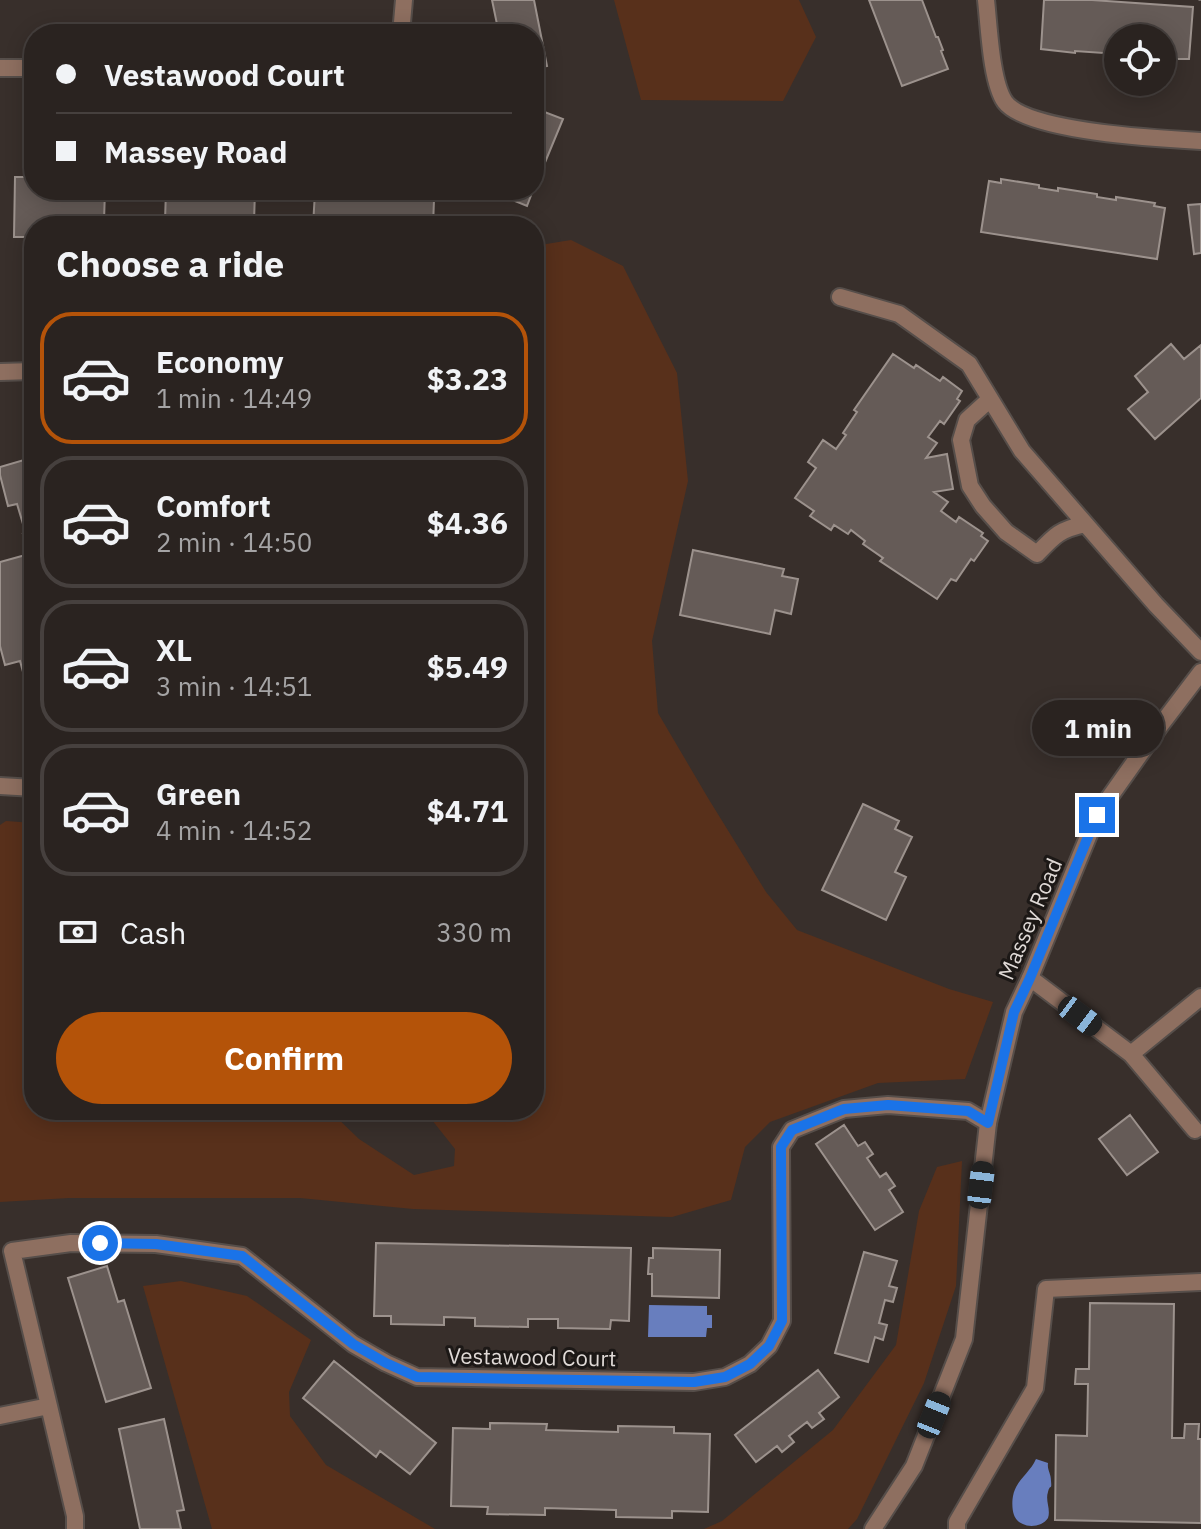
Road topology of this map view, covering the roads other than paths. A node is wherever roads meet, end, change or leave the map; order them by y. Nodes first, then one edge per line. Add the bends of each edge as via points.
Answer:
1 (404, 0) edge
2 (986, 0) edge
3 (402, 24) edge
4 (0, 68) edge
5 (24, 68) edge
6 (1201, 141) edge
7 (840, 297) dead end
8 (24, 371) edge
9 (0, 372) edge
10 (990, 399) junction
11 (1085, 524) junction
12 (1201, 652) edge
13 (1201, 672) edge
14 (0, 786) edge
15 (24, 787) edge
16 (1030, 978) junction
17 (1201, 997) edge
18 (1131, 1054) junction
19 (988, 1123) junction
20 (1195, 1130) dead end
21 (1201, 1282) edge
22 (49, 1406) junction
23 (0, 1416) edge
24 (75, 1529) edge
25 (873, 1529) edge
26 (957, 1529) edge

1 - 3 street
2 - 6 street via 995,75 1005,102 1015,110 1035,120 1079,128
4 - 5 street
7 - 10 street via 899,314 969,364
8 - 9 street
10 - 11 street via 1022,451
10 - 11 street via 967,420 961,440 970,486 983,506 1006,532 1037,554 1064,529
11 - 12 street
13 - 16 street, Massey Road via 1097,815
14 - 15 street
16 - 18 street
16 - 19 street, Massey Road via 1014,1012
17 - 18 street
18 - 20 street
19 - 22 street, Vestawood Court via 968,1111 888,1105 844,1109 792,1130 781,1147 782,1321 769,1346 725,1377 694,1382 417,1377 353,1344 242,1256 156,1244 71,1243 12,1251
19 - 25 street, Massey Road via 964,1339 914,1466
21 - 26 street via 1046,1289 1035,1388
22 - 23 street
22 - 24 street

